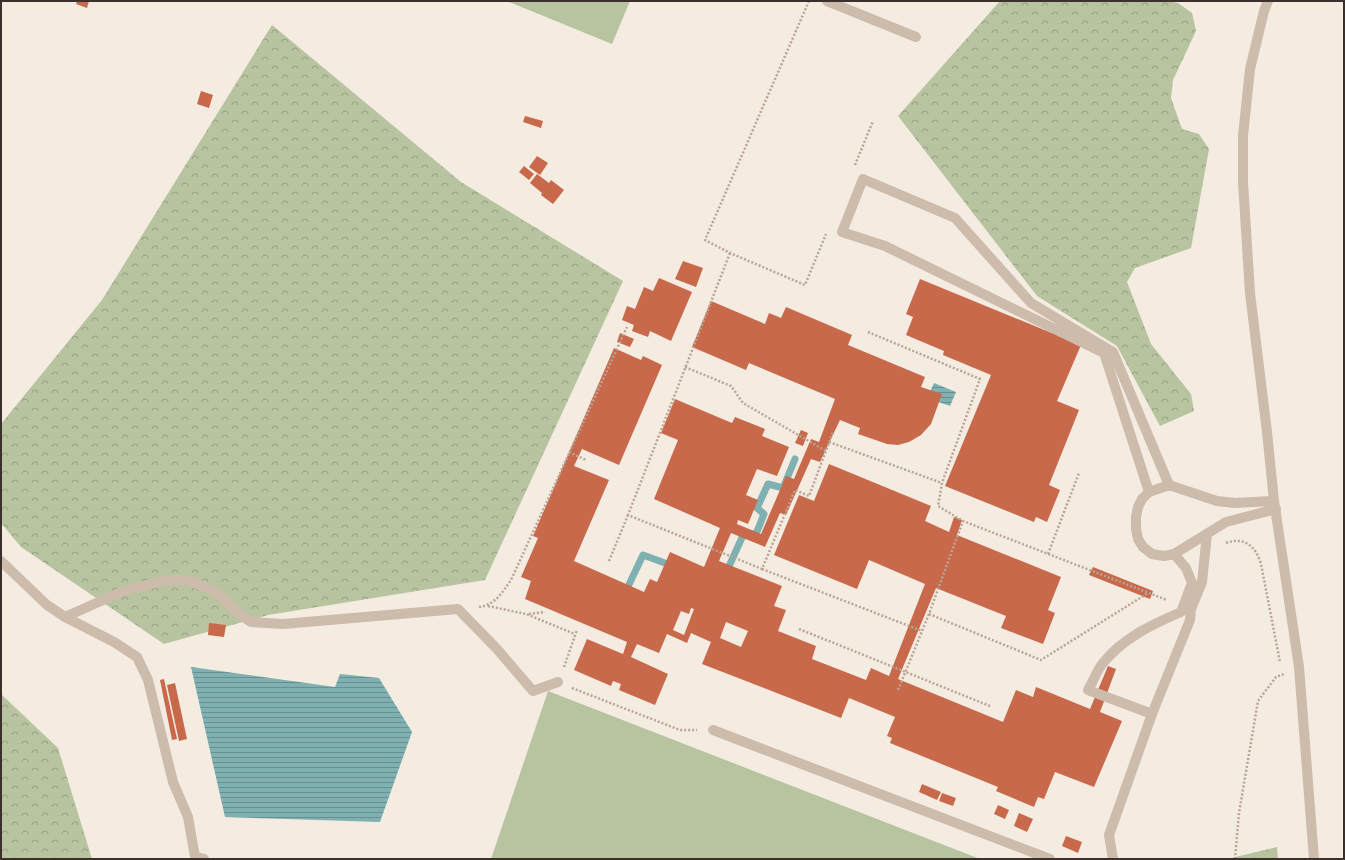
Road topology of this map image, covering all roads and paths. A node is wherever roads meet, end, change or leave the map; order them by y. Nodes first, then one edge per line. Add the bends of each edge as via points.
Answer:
1 (808, 1) edge
2 (827, 1) edge
3 (1268, 1) edge
4 (916, 37) dead end
5 (873, 121) dead end
6 (852, 171) dead end
7 (828, 228) dead end
8 (730, 253) junction
9 (626, 327) dead end
10 (868, 332) dead end
11 (685, 367) junction
12 (833, 432) dead end
13 (830, 442) junction
14 (826, 451) junction
15 (569, 452) junction
16 (586, 460) dead end
17 (1079, 473) dead end
18 (942, 483) junction
19 (1168, 485) junction
20 (1149, 492) junction
21 (1275, 505) junction
22 (628, 515) junction
23 (963, 521) junction
24 (1207, 534) junction
25 (1223, 545) dead end
26 (1048, 554) junction
27 (1174, 554) junction
28 (1, 561) edge
29 (609, 561) dead end
30 (762, 569) junction
31 (1149, 593) junction
32 (1173, 603) dead end
33 (488, 606) junction
34 (458, 608) junction
35 (545, 612) dead end
36 (526, 614) junction
37 (929, 614) junction
38 (65, 617) junction
39 (799, 629) dead end
40 (577, 630) dead end
41 (922, 631) junction
42 (575, 634) junction
43 (1281, 667) dead end
44 (1299, 667) junction
45 (905, 672) junction
46 (558, 682) junction
47 (898, 690) dead end
48 (990, 706) dead end
49 (1152, 714) junction
50 (713, 730) joint
51 (204, 859) edge
52 (1050, 859) edge
53 (1113, 859) edge
54 (1235, 859) edge
55 (1314, 859) edge

1 - 8 path via 705,240
2 - 4 street
3 - 21 street via 1250,69 1243,136 1243,182 1250,292
5 - 6 path
7 - 8 path via 804,285
8 - 11 path
9 - 15 path
10 - 18 path via 980,379
11 - 14 path via 731,386 744,403
11 - 22 path
12 - 13 path
13 - 14 path
13 - 18 path
14 - 30 path via 809,496 795,490
15 - 16 path
15 - 33 path via 511,580 502,594
17 - 26 path
18 - 23 path via 938,506
19 - 20 street
19 - 20 street via 1113,352 1031,304 955,218 862,179 842,232 885,246 1104,353
19 - 21 street via 1217,501
20 - 27 street via 1138,507 1138,539 1152,554
21 - 24 street via 1226,522
21 - 44 street
22 - 29 path
22 - 30 path
23 - 26 path
23 - 37 path
24 - 27 street
24 - 49 street via 1202,582 1191,609 1190,620
25 - 43 path via 1233,540 1244,542 1255,549 1258,555
26 - 31 path
27 - 49 street via 1186,568 1192,583 1181,612 1124,642 1102,663 1088,690
28 - 38 street via 47,605
30 - 41 path
31 - 32 path
31 - 37 path via 1041,660
33 - 34 path
33 - 36 path
34 - 38 street via 283,624 251,622 221,596 206,587 186,580 166,580 122,592
34 - 46 street via 533,691
35 - 36 path
36 - 42 path
37 - 41 path
38 - 51 street via 137,657 148,680 173,782 188,817 195,857
39 - 45 path
40 - 42 path
41 - 45 path
42 - 46 path
44 - 54 path via 1276,677 1258,701 1239,813
44 - 55 street
45 - 47 path
45 - 48 path
46 - 50 path via 680,730
49 - 53 street via 1109,835
50 - 52 street

